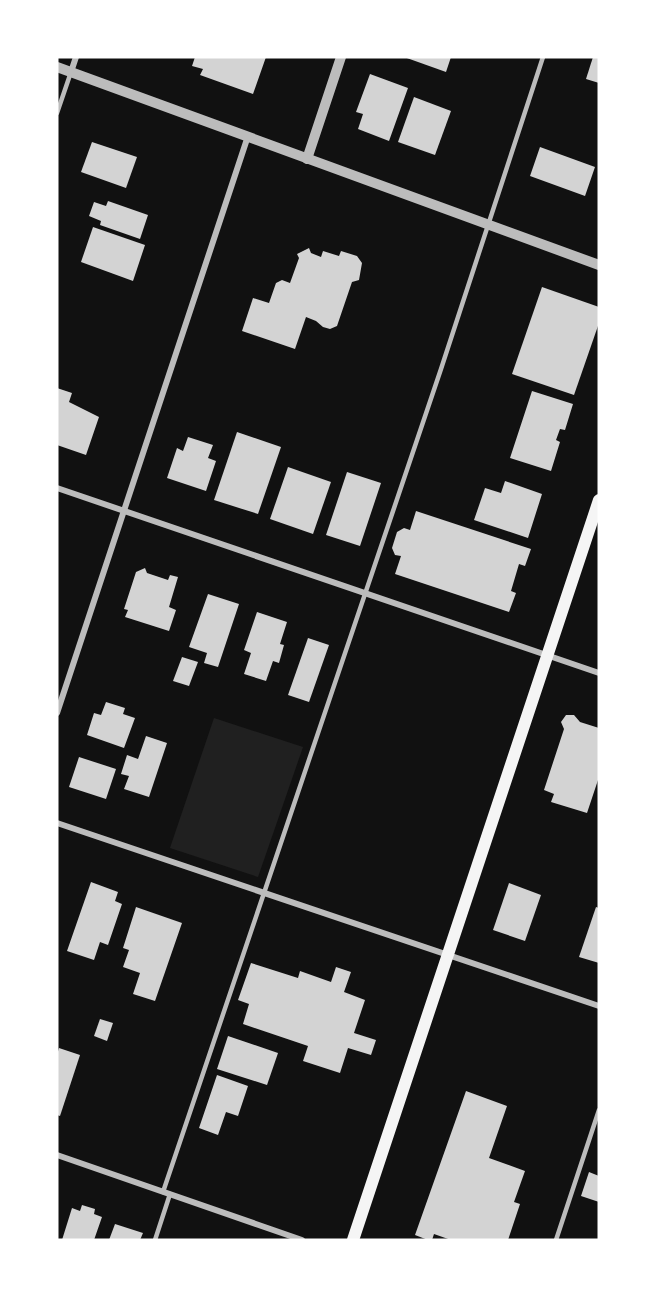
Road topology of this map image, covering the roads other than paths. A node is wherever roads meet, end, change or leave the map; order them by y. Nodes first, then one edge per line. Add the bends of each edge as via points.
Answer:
1 (76, 57) edge
2 (340, 57) edge
3 (543, 57) edge
4 (57, 67) edge
5 (71, 72) junction
6 (57, 113) edge
7 (248, 136) junction
8 (308, 159) junction
9 (488, 225) junction
10 (599, 265) edge
11 (57, 488) edge
12 (599, 500) edge
13 (124, 511) junction
14 (365, 593) junction
15 (548, 655) junction
16 (599, 673) edge
17 (57, 713) edge
18 (57, 823) edge
19 (262, 892) junction
20 (448, 955) junction
21 (599, 1006) edge
22 (599, 1110) edge
23 (57, 1155) edge
24 (167, 1193) junction
25 (155, 1240) edge
26 (302, 1240) edge
27 (353, 1240) edge
28 (556, 1240) edge

1 - 5 street
2 - 8 street
3 - 9 lane
4 - 5 street
5 - 6 lane
5 - 7 street
7 - 8 street
7 - 13 street
8 - 9 street
9 - 10 street
9 - 14 lane
11 - 13 street
12 - 15 main road
13 - 14 street
13 - 17 street
14 - 15 street
14 - 19 lane
15 - 16 street
15 - 20 main road
18 - 19 street
19 - 20 street
19 - 24 lane
20 - 21 street
20 - 27 main road
22 - 28 lane
23 - 24 street
24 - 25 lane
24 - 26 street

